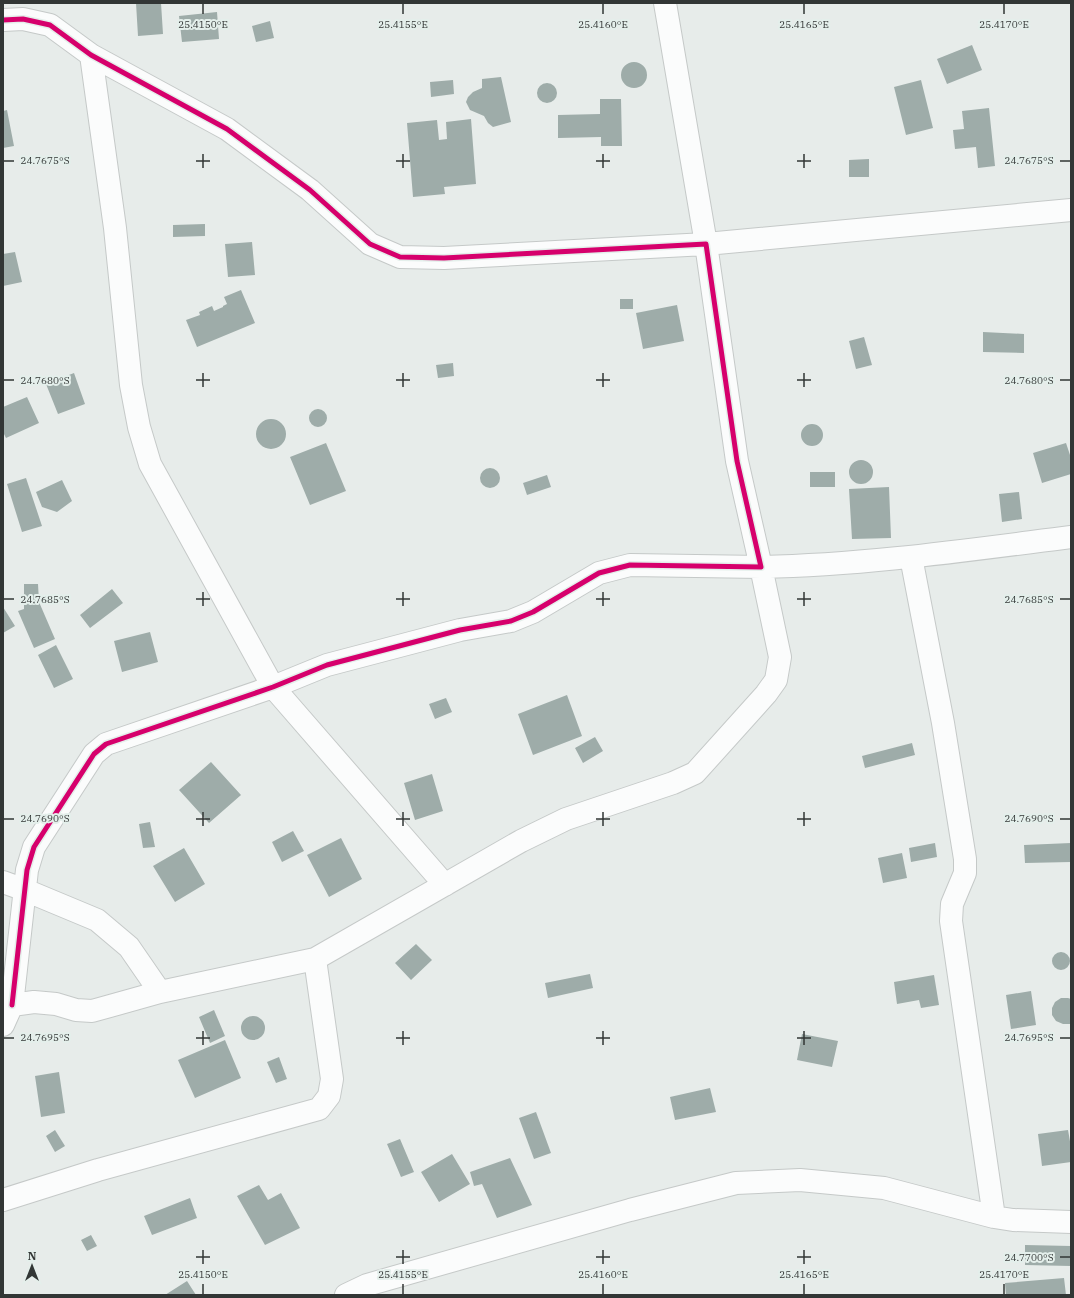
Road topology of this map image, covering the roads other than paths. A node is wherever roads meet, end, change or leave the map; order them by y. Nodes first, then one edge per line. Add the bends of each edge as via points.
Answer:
1 (664, 3) edge
2 (3, 20) edge
3 (91, 55) junction
4 (1071, 210) edge
5 (706, 244) junction
6 (1071, 537) edge
7 (911, 557) junction
8 (761, 567) junction
9 (273, 687) junction
10 (3, 882) edge
11 (445, 885) junction
12 (25, 890) junction
13 (315, 958) junction
14 (160, 992) junction
15 (12, 1006) junction
16 (3, 1026) edge
17 (3, 1200) edge
18 (994, 1217) junction
19 (1071, 1222) edge
20 (346, 1295) edge

1 - 5 street
2 - 3 street via 23,19 50,25
3 - 5 street via 227,129 310,190 370,244 400,257 444,258
3 - 9 street via 115,228 131,385 139,427 150,464
4 - 5 street
5 - 8 street via 737,461
6 - 7 street
7 - 8 street via 807,566
7 - 18 street via 943,723 965,859 965,873 952,904 951,921
8 - 9 street via 630,565 599,573 532,612 511,621 460,630 327,665
8 - 11 street via 780,657 776,680 695,773 673,783 566,819 521,841
9 - 11 street
9 - 12 street via 106,744 94,754 34,847 27,870
10 - 12 street
11 - 13 street
12 - 14 street via 97,920 129,947
12 - 15 street
13 - 14 street
13 - 17 street via 332,1079 329,1096 319,1108 98,1170
14 - 15 street via 92,1011 41,1002
15 - 16 street
18 - 19 street
18 - 20 street via 884,1188 800,1180 736,1183 622,1212 375,1283

